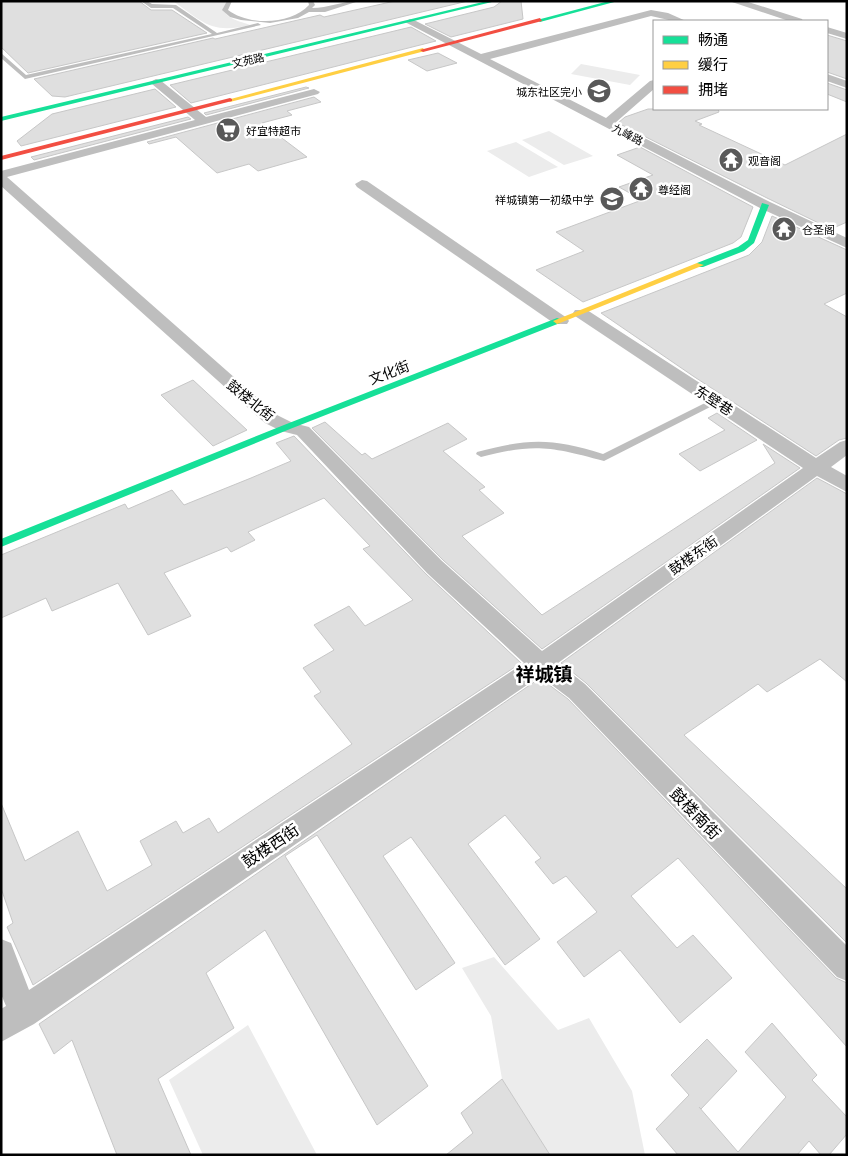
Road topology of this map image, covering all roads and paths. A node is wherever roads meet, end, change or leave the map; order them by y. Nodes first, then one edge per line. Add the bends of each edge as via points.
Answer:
1 (143, 1) edge
2 (230, 1) edge
3 (310, 1) edge
4 (357, 1) edge
5 (494, 1) edge
6 (616, 1) edge
7 (734, 1) edge
8 (309, 10) junction
9 (678, 20) edge
10 (795, 20) edge
11 (263, 22) junction
12 (410, 22) junction
13 (828, 30) edge
14 (216, 35) junction
15 (847, 36) edge
16 (451, 43) junction
17 (1, 55) edge
18 (480, 58) junction
19 (828, 77) edge
20 (156, 82) junction
21 (653, 84) edge
22 (847, 85) edge
23 (314, 92) dead end
24 (190, 110) junction
25 (1, 118) edge
26 (204, 121) junction
27 (607, 124) junction
28 (1, 158) edge
29 (2, 180) edge
30 (362, 184) dead end
31 (765, 205) junction
32 (847, 244) edge
33 (581, 313) junction
34 (561, 321) junction
35 (715, 400) junction
36 (295, 429) junction
37 (847, 446) edge
38 (481, 454) dead end
39 (813, 470) junction
40 (847, 486) edge
41 (1, 543) edge
42 (540, 664) junction
43 (1, 953) edge
44 (847, 967) edge
45 (19, 1015) edge

1 - 14 lane via 151,6 174,6
2 - 11 lane via 225,10 228,14
3 - 8 lane
4 - 8 lane via 325,10
5 - 12 street, 文苑路
6 - 16 street
7 - 10 street
8 - 11 lane via 291,18
9 - 18 street via 652,13
11 - 14 lane
12 - 16 street, 九峰路
12 - 20 street, 文苑路
13 - 15 street
14 - 17 lane via 25,77
16 - 18 street, 九峰路
16 - 24 street
18 - 27 street, 九峰路
19 - 22 street
20 - 24 street
20 - 25 street, 文苑路
21 - 27 street
23 - 26 street
24 - 26 street
24 - 28 street
26 - 29 street
27 - 31 street, 九峰路
29 - 36 street, 鼓楼北街 via 271,419
30 - 34 street
31 - 32 street, 九峰路
31 - 33 street, 文化街 via 748,245
33 - 34 street, 文化街
33 - 35 street, 东壁巷
34 - 36 street, 文化街
35 - 38 lane via 604,458 552,445 526,444
35 - 39 street, 东壁巷
36 - 41 street, 文化街
36 - 42 street, 鼓楼北街 via 492,623
37 - 39 street, 鼓楼东街
39 - 40 street, 东壁巷
39 - 42 street, 鼓楼东街
42 - 44 street, 鼓楼南街 via 577,691
42 - 45 street, 鼓楼西街
43 - 45 street

